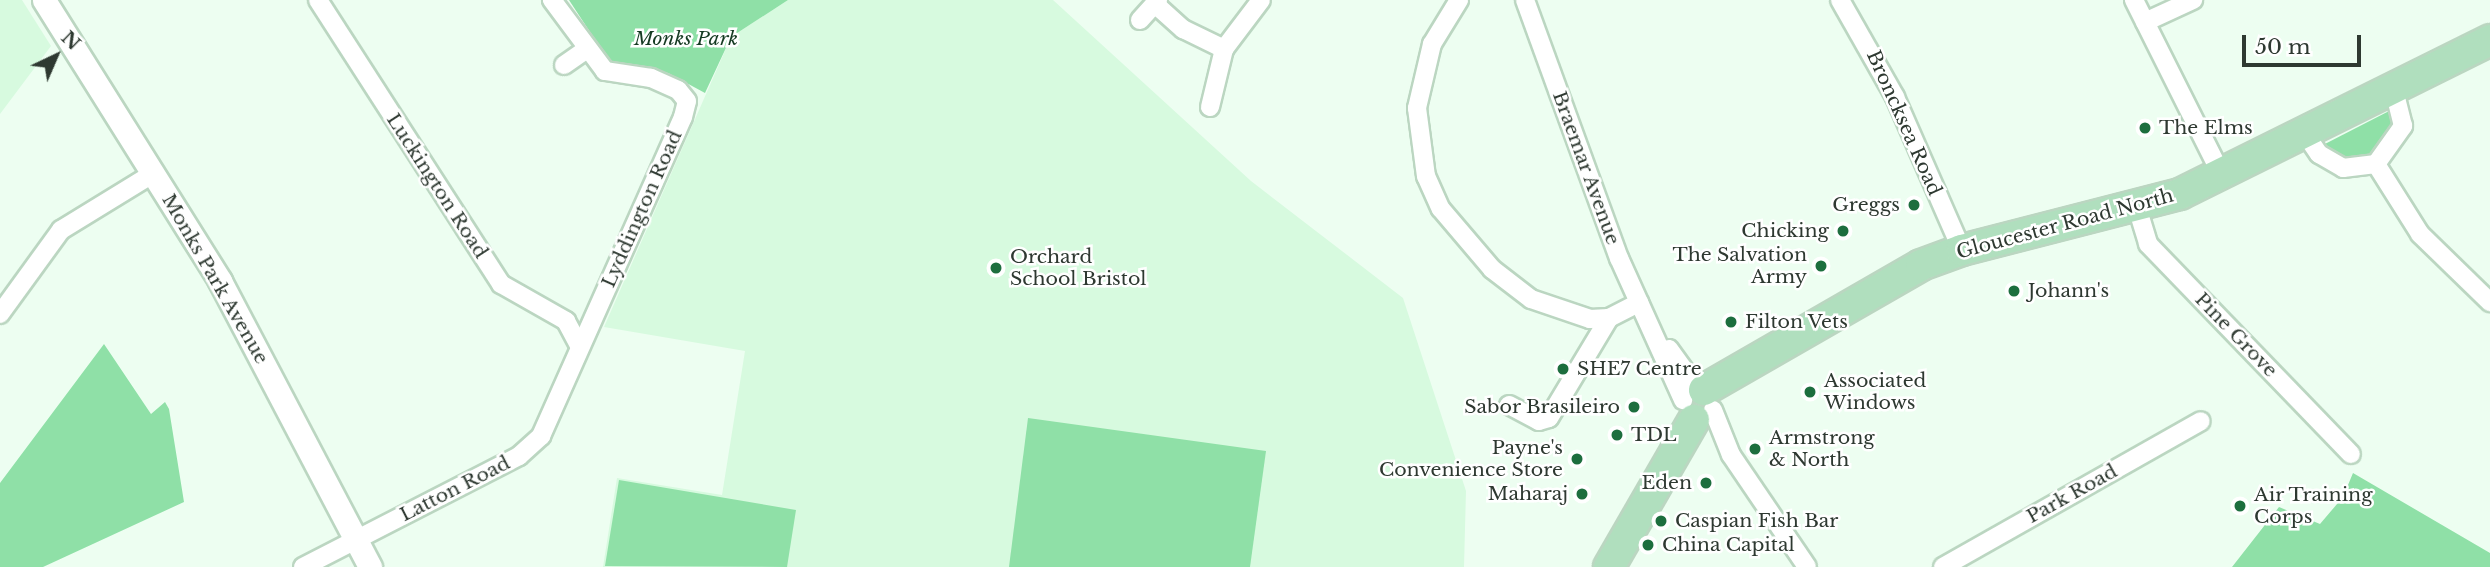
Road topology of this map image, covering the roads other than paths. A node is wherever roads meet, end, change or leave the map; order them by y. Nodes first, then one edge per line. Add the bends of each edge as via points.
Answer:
1 (44, 0) edge
2 (318, 0) edge
3 (552, 0) edge
4 (1261, 0) edge
5 (1459, 0) edge
6 (1525, 0) edge
7 (1840, 0) edge
8 (2134, 0) edge
9 (2193, 0) edge
10 (1157, 2) edge
11 (1140, 20) dead end
12 (2145, 22) junction
13 (2490, 41) edge
14 (587, 49) junction
15 (1224, 49) junction
16 (564, 65) dead end
17 (2394, 91) junction
18 (1210, 107) dead end
19 (2306, 135) junction
20 (2376, 164) junction
21 (154, 173) junction
22 (2222, 176) junction
23 (2137, 207) junction
24 (1962, 250) junction
25 (2490, 302) edge
26 (1639, 303) junction
27 (0, 314) edge
28 (1609, 318) junction
29 (579, 345) junction
30 (1509, 405) dead end
31 (1699, 405) junction
32 (2201, 421) dead end
33 (546, 427) joint
34 (2351, 454) dead end
35 (356, 540) junction
36 (303, 567) edge
37 (370, 567) edge
38 (1609, 567) edge
39 (1807, 567) edge
40 (1943, 567) edge

1 - 21 street, Monks Park Avenue
2 - 29 street, Luckington Road via 501,284 566,321
3 - 14 street, Lyddington Road
4 - 15 street
5 - 28 street via 1432,44 1421,79 1418,141 1431,187 1463,240 1492,270 1531,299 1590,319
6 - 26 street, Braemar Avenue
7 - 24 street, Broncksea Road via 1895,97
8 - 12 street
9 - 12 street
10 - 11 street
10 - 15 street via 1183,29
12 - 22 street
13 - 17 main road, Gloucester Road North
14 - 16 street
14 - 29 street, Lyddington Road via 606,71 651,78 678,90 687,101
15 - 18 street
17 - 19 main road, Gloucester Road North
17 - 20 street via 2403,126
19 - 20 street via 2319,154 2343,168
19 - 22 main road, Gloucester Road North
20 - 25 street via 2420,234
21 - 27 street via 61,230
21 - 35 street, Monks Park Avenue via 220,281
22 - 23 main road, Gloucester Road North
23 - 24 main road, Gloucester Road North
23 - 34 street, Pine Grove via 2148,244
24 - 31 main road, Gloucester Road North via 1889,282 1795,339 1759,355
26 - 28 street
26 - 31 street, Braemar Avenue
28 - 30 street via 1549,418 1539,421
29 - 33 street, Lyddington Road
31 - 38 main road
31 - 39 street, Braemar Avenue
32 - 40 street, Park Road
33 - 35 street, Latton Road via 519,456
35 - 36 street, Latton Road
35 - 37 street, Monks Park Avenue

